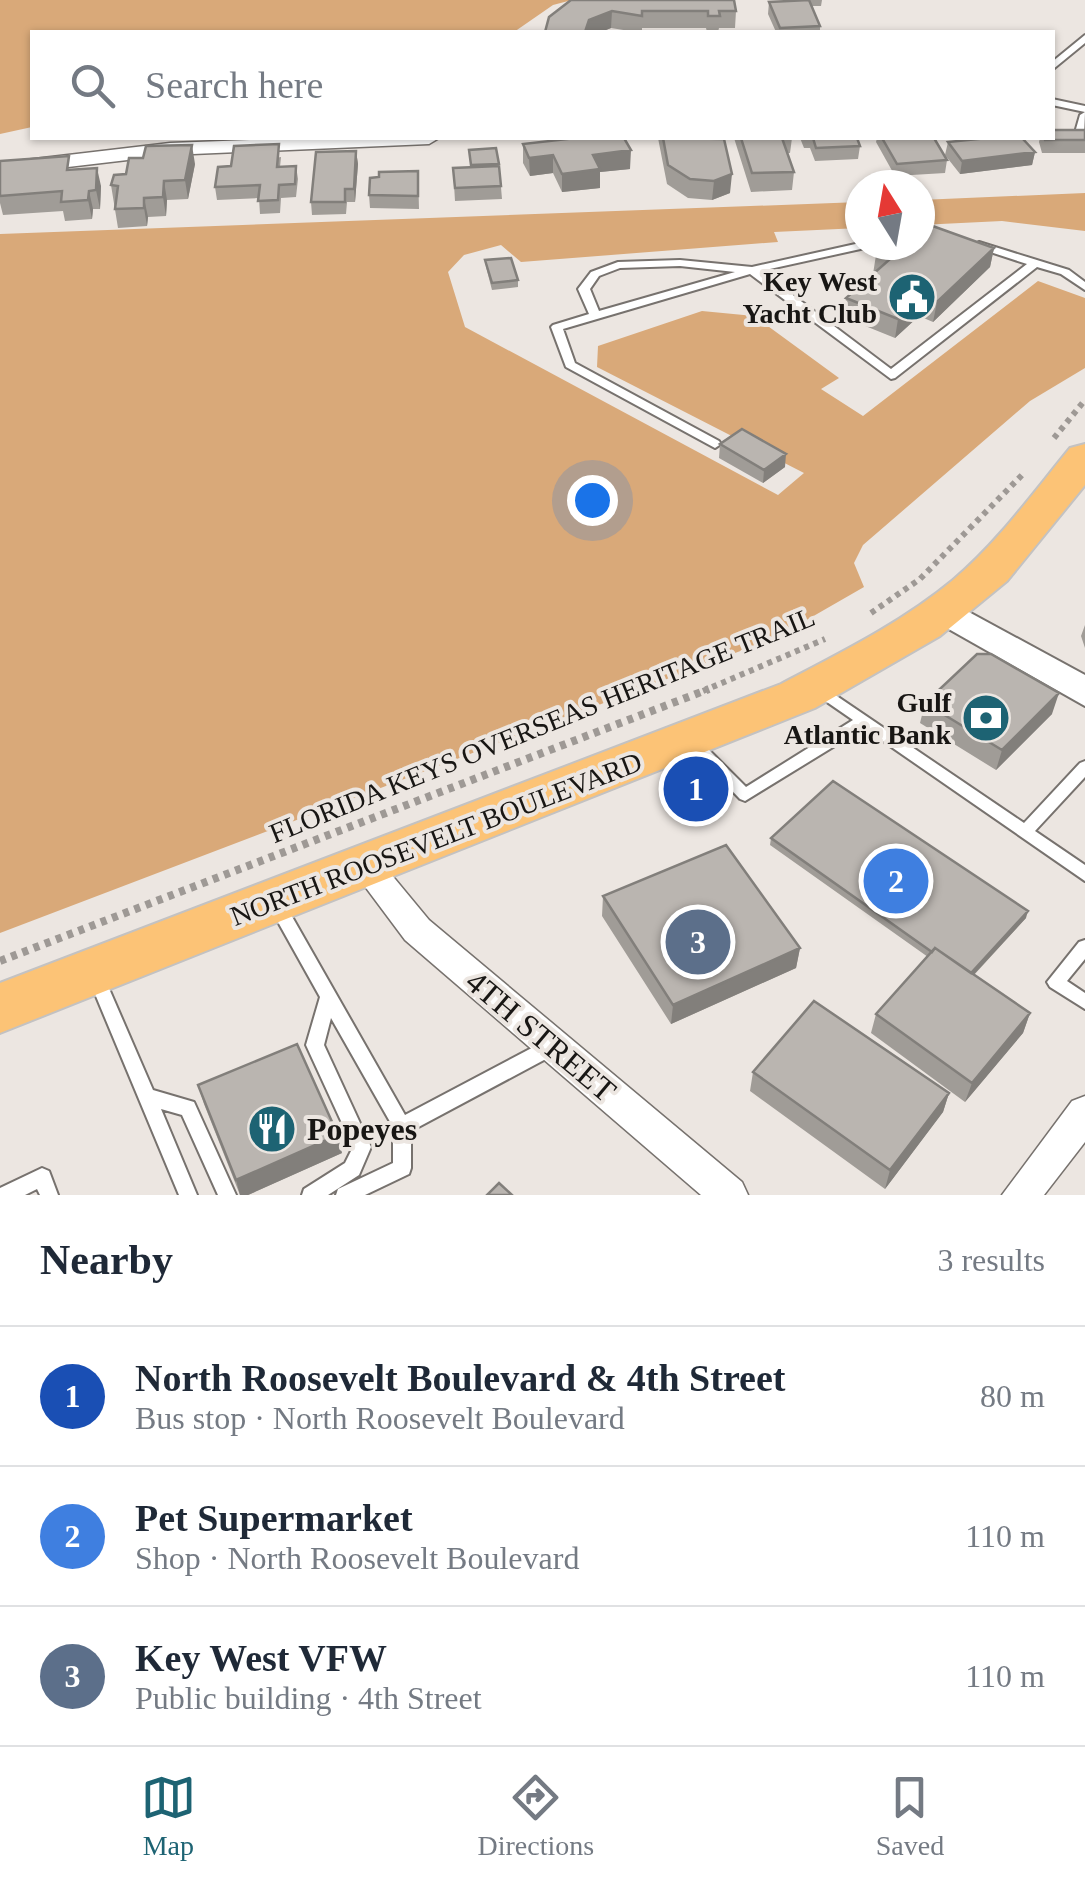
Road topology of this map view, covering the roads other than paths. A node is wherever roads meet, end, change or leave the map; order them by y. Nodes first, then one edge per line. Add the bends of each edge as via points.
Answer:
1 (1085, 38) edge
2 (1055, 63) edge
3 (1055, 105) edge
4 (1079, 126) edge
5 (383, 140) edge
6 (0, 169) edge
7 (961, 240) edge
8 (845, 250) edge
9 (1035, 263) junction
10 (752, 270) junction
11 (1064, 272) junction
12 (1085, 272) edge
13 (1085, 287) edge
14 (596, 316) junction
15 (716, 444) edge
16 (1067, 450) edge
17 (944, 610) junction
18 (816, 687) junction
19 (1085, 692) edge
20 (862, 722) junction
21 (690, 740) junction
22 (1085, 767) edge
23 (1025, 832) junction
24 (365, 865) junction
25 (1085, 874) edge
26 (274, 900) junction
27 (1085, 947) edge
28 (94, 971) junction
29 (328, 998) junction
30 (1085, 1002) edge
31 (0, 1008) edge
32 (552, 1047) junction
33 (148, 1098) junction
34 (1085, 1113) edge
35 (402, 1126) junction
36 (6, 1195) edge
37 (49, 1195) edge
38 (188, 1195) edge
39 (227, 1195) edge
40 (311, 1195) edge
41 (345, 1195) edge
42 (728, 1195) edge
43 (1021, 1195) edge

1 - 2 lane
3 - 4 lane
5 - 6 street via 170,149
7 - 9 lane
8 - 10 lane
9 - 10 lane via 891,375
9 - 11 lane
10 - 14 lane
10 - 14 lane via 680,263 605,269 584,289
11 - 12 lane
11 - 13 lane
14 - 15 lane via 557,327 570,365
16 - 17 main road, NORTH ROOSEVELT BOULEVARD via 989,572
17 - 18 main road, NORTH ROOSEVELT BOULEVARD
17 - 19 street
18 - 20 lane
18 - 21 main road, NORTH ROOSEVELT BOULEVARD
20 - 21 lane via 745,796
20 - 23 lane
21 - 24 main road, NORTH ROOSEVELT BOULEVARD
22 - 23 lane
23 - 25 lane
24 - 26 main road, NORTH ROOSEVELT BOULEVARD
24 - 32 street, 4TH STREET via 416,930
26 - 28 main road, NORTH ROOSEVELT BOULEVARD
26 - 29 lane
27 - 30 lane via 1056,982
28 - 31 main road, NORTH ROOSEVELT BOULEVARD
28 - 33 lane
29 - 35 lane
29 - 40 lane via 314,1045 362,1146 352,1169
32 - 35 lane
32 - 42 street, 4TH STREET
33 - 38 lane
33 - 39 lane via 188,1108
34 - 43 street
35 - 41 lane via 402,1168
36 - 37 lane via 42,1177

